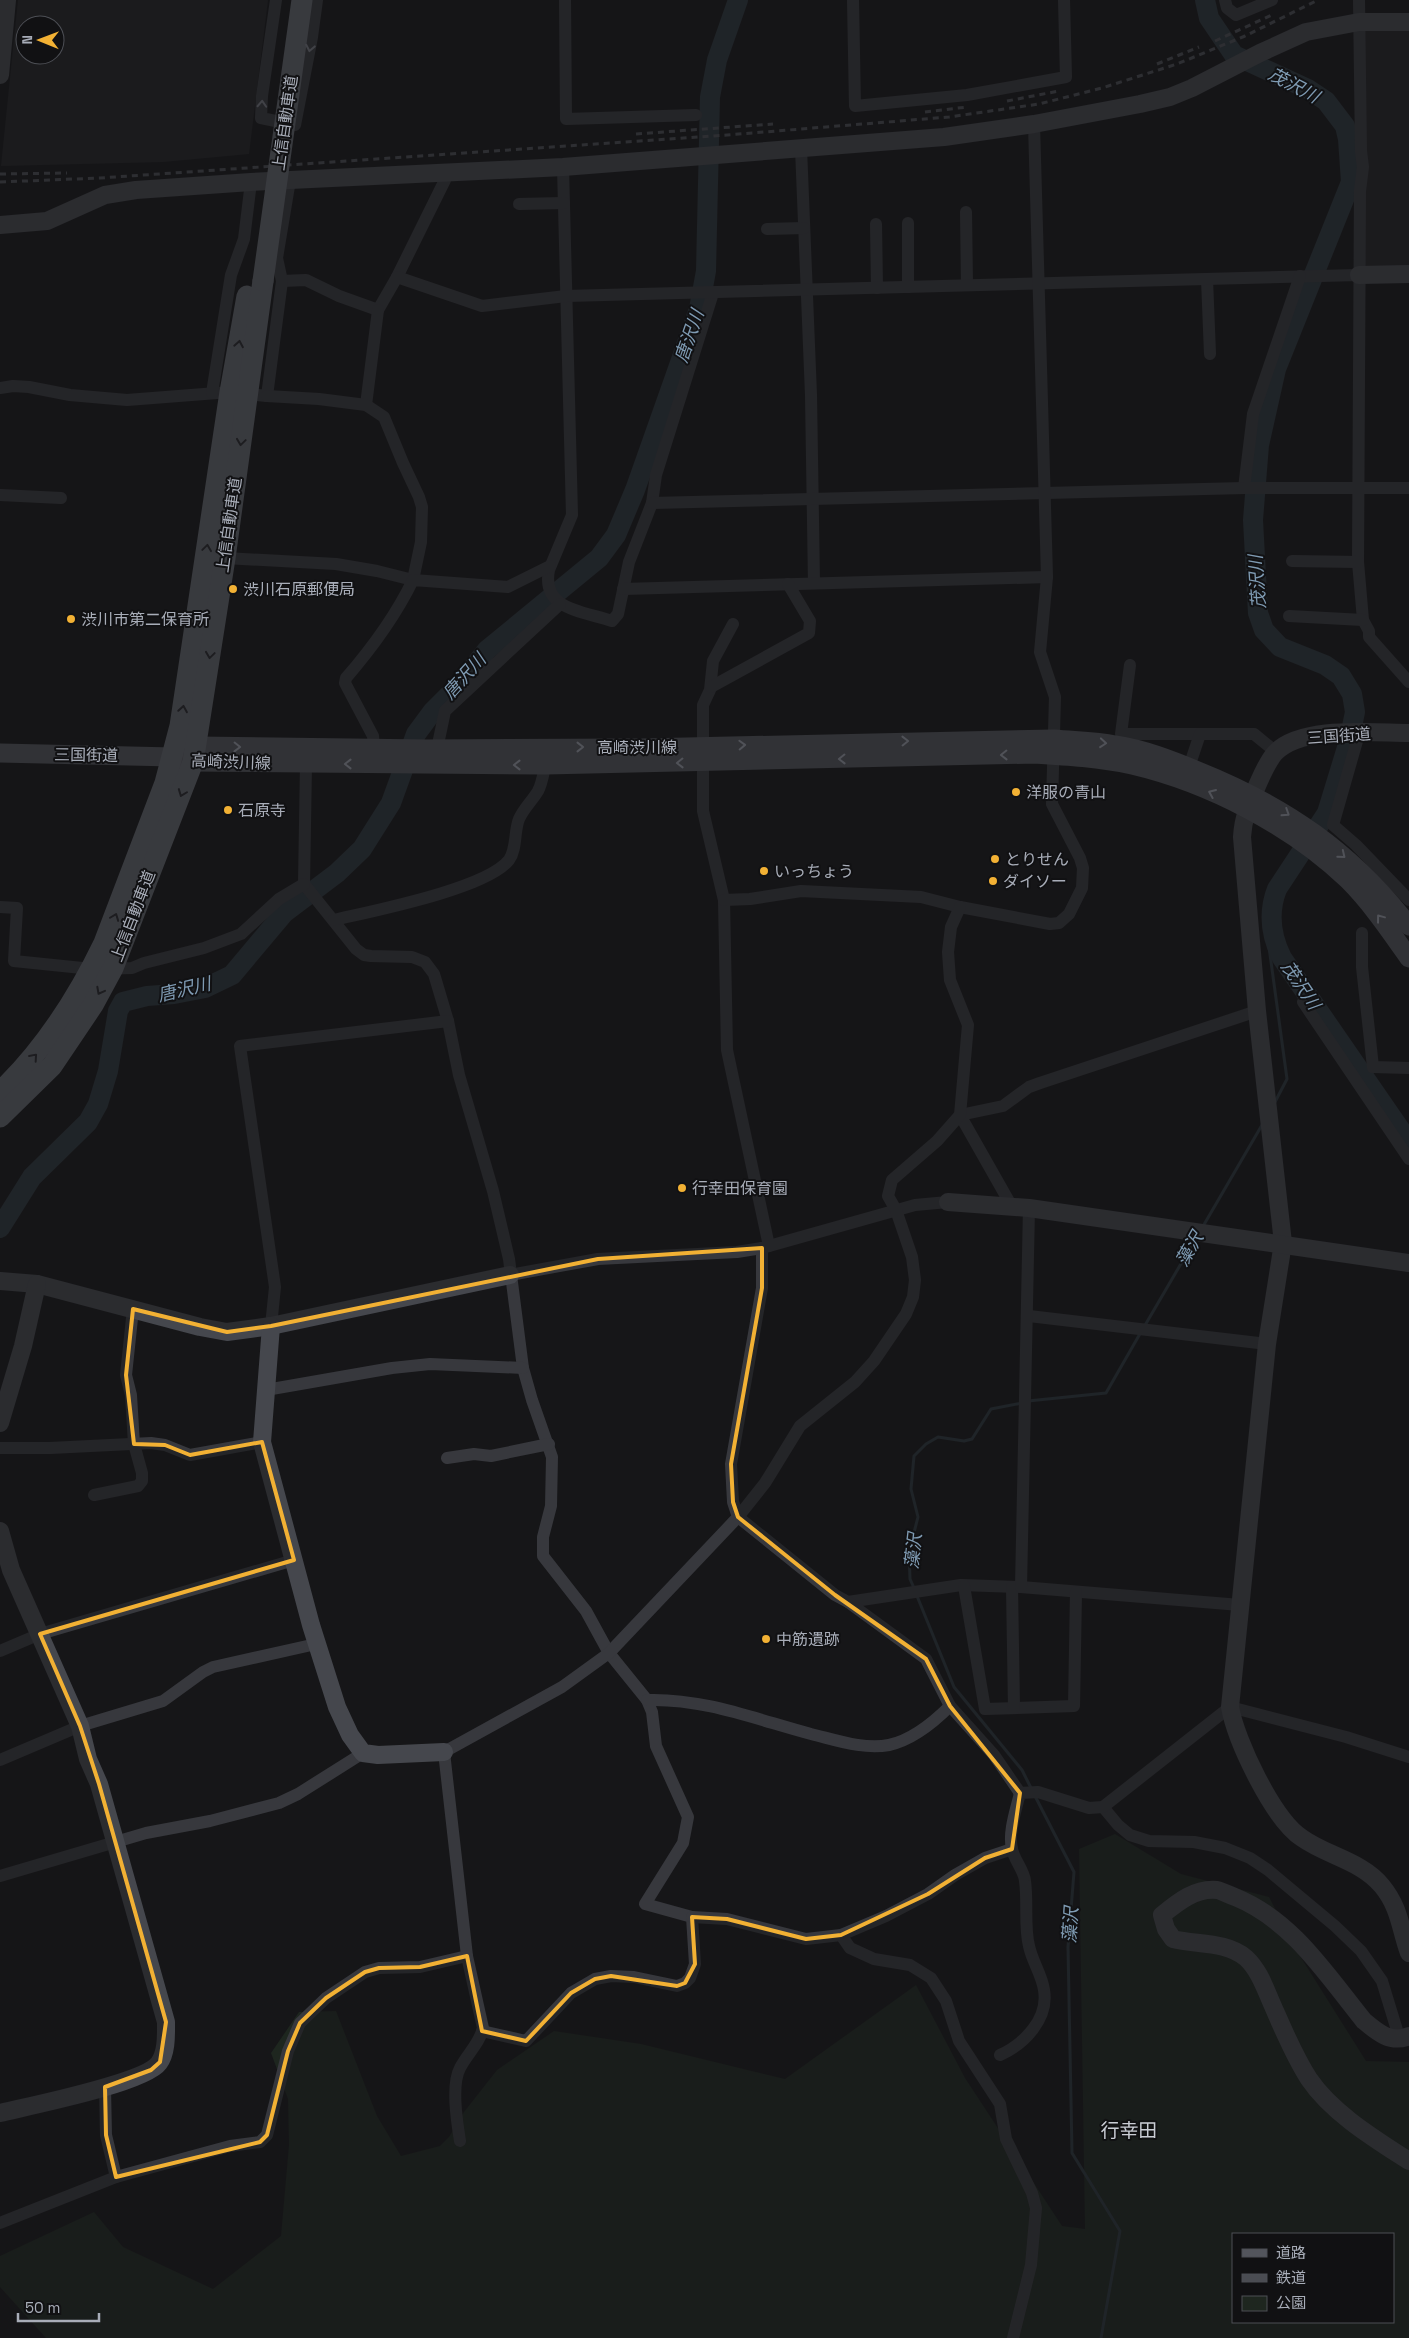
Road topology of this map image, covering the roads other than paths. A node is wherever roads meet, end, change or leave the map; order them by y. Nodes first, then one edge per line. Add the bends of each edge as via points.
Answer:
1 (7, 0) edge
2 (276, 0) edge
3 (289, 0) edge
4 (302, 0) edge
5 (317, 0) edge
6 (565, 0) edge
7 (853, 0) edge
8 (1064, 0) edge
9 (1225, 0) edge
10 (1272, 0) edge
11 (1359, 0) edge
12 (1359, 22) junction
13 (1409, 22) edge
14 (0, 75) edge
15 (696, 115) dead end
16 (1034, 124) junction
17 (801, 148) junction
18 (563, 166) junction
19 (290, 180) junction
20 (446, 180) dead end
21 (251, 182) junction
22 (564, 203) junction
23 (519, 204) dead end
24 (966, 212) dead end
25 (908, 223) dead end
26 (876, 224) dead end
27 (0, 225) edge
28 (804, 228) junction
29 (767, 229) dead end
30 (1409, 274) edge
31 (1359, 275) junction
32 (1300, 276) junction
33 (397, 277) junction
34 (1207, 278) junction
35 (265, 280) junction
36 (1040, 282) junction
37 (967, 285) junction
38 (908, 287) junction
39 (877, 288) junction
40 (806, 291) junction
41 (706, 293) junction
42 (566, 296) junction
43 (378, 310) junction
44 (1210, 354) dead end
45 (0, 388) edge
46 (239, 394) junction
47 (366, 405) junction
48 (1358, 487) junction
49 (1245, 488) junction
50 (1409, 488) edge
51 (1045, 492) junction
52 (0, 495) edge
53 (61, 498) dead end
54 (812, 499) junction
55 (652, 503) junction
56 (225, 558) junction
57 (1292, 561) dead end
58 (1358, 562) junction
59 (550, 566) junction
60 (1047, 577) junction
61 (414, 580) junction
62 (814, 583) junction
63 (788, 584) junction
64 (623, 589) junction
65 (560, 604) junction
66 (1289, 616) dead end
67 (1363, 620) junction
68 (733, 624) dead end
69 (1130, 665) dead end
70 (1409, 682) edge
71 (711, 687) junction
72 (1409, 733) edge
73 (1200, 734) junction
74 (1351, 734) junction
75 (1054, 747) junction
76 (374, 748) junction
77 (1276, 752) junction
78 (0, 753) edge
79 (428, 754) junction
80 (703, 754) junction
81 (187, 755) junction
82 (398, 756) junction
83 (548, 756) junction
84 (306, 764) junction
85 (1189, 767) junction
86 (1250, 802) junction
87 (1310, 839) junction
88 (304, 884) junction
89 (724, 900) junction
90 (1409, 900) edge
91 (0, 907) edge
92 (960, 907) junction
93 (334, 920) junction
94 (1409, 926) edge
95 (1362, 933) dead end
96 (1409, 958) edge
97 (113, 968) junction
98 (92, 969) junction
99 (1303, 1002) dead end
100 (1257, 1011) junction
101 (448, 1021) junction
102 (1409, 1068) edge
103 (0, 1092) edge
104 (960, 1115) junction
105 (0, 1117) edge
106 (1409, 1159) edge
107 (948, 1202) joint
108 (1011, 1205) junction
109 (1030, 1208) junction
110 (896, 1210) junction
111 (1284, 1243) junction
112 (766, 1247) junction
113 (1409, 1263) edge
114 (510, 1275) junction
115 (0, 1281) edge
116 (38, 1284) junction
117 (134, 1309) junction
118 (1028, 1316) junction
119 (271, 1326) junction
120 (1267, 1344) junction
121 (523, 1368) junction
122 (266, 1390) junction
123 (0, 1423) edge
124 (262, 1442) junction
125 (134, 1444) junction
126 (548, 1444) junction
127 (0, 1448) edge
128 (447, 1458) dead end
129 (94, 1495) dead end
130 (738, 1517) junction
131 (0, 1531) edge
132 (294, 1560) junction
133 (964, 1586) junction
134 (1016, 1587) junction
135 (1076, 1592) junction
136 (848, 1602) junction
137 (1240, 1605) junction
138 (40, 1634) junction
139 (316, 1644) junction
140 (0, 1651) edge
141 (609, 1653) junction
142 (647, 1700) junction
143 (950, 1706) junction
144 (1230, 1707) junction
145 (1014, 1708) junction
146 (80, 1726) junction
147 (444, 1752) junction
148 (363, 1753) junction
149 (1409, 1757) edge
150 (0, 1760) edge
151 (1020, 1793) junction
152 (1103, 1807) junction
153 (115, 1842) junction
154 (1012, 1849) junction
155 (0, 1876) edge
156 (692, 1917) junction
157 (841, 1934) junction
158 (1409, 1953) edge
159 (467, 1956) junction
160 (482, 2031) junction
161 (1405, 2038) edge
162 (1000, 2055) dead end
163 (105, 2086) junction
164 (0, 2113) edge
165 (460, 2141) dead end
166 (1409, 2160) edge
167 (116, 2177) junction
168 (0, 2223) edge
169 (1013, 2338) edge

1 - 14 street
5 -> 2 street via 295,125 261,118
3 - 35 highway, 上信自動車道
4 - 35 highway, 上信自動車道, bridge
6 - 15 street via 566,119
7 - 8 street via 855,106 967,95 1066,77
9 - 10 street via 1236,15
11 - 12 street
12 - 13 street
12 - 16 street via 1306,32 1170,97
12 - 31 street via 1363,167
16 - 17 street via 944,137
16 - 36 street
17 - 18 street
17 - 28 street
18 - 19 street
18 - 22 street
19 - 21 street
19 - 35 street via 278,258
20 - 33 street
21 - 27 street via 106,195 47,222
21 - 46 street via 244,239 231,275
22 - 23 street
22 - 42 street
24 - 37 street
25 - 38 street
26 - 39 street
28 - 29 street
28 - 40 street
30 - 31 street
31 - 32 street
31 - 48 street
32 - 34 street
32 - 49 street via 1253,414
33 - 42 street via 482,306
33 - 43 street
34 - 36 street
34 - 44 street
35 - 43 street via 306,280
35 - 46 highway, 上信自動車道
36 - 37 street
36 - 51 street
37 - 38 street
38 - 39 street
39 - 40 street
40 - 41 street
40 - 54 street
41 - 42 street
41 - 55 street via 656,475
42 - 59 street via 572,515
43 - 47 street
45 - 46 street via 29,387 70,395 127,400
46 - 47 street
46 -> 56 highway, 上信自動車道
81 -> 46 highway, 上信自動車道 via 182,717
47 - 61 street via 384,417 422,507 421,542
48 - 49 street
48 - 50 street
48 - 58 street
49 - 51 street
51 - 54 street
51 - 60 street
52 - 53 street
54 - 55 street
54 - 62 street
55 - 64 street via 629,562
56 - 61 street via 336,564
56 -> 81 highway, 上信自動車道
57 - 58 street
58 - 67 street
59 - 61 street via 508,587
59 - 65 street via 547,587
60 - 62 street
60 - 75 street via 1040,652 1055,697
61 - 76 street via 369,651 346,678 345,683 373,736
62 - 63 street
63 - 64 street
63 - 71 street via 810,621 809,633
64 - 65 street via 618,614 612,620
65 - 79 street via 445,711
66 - 67 street
67 - 70 street via 1374,643
68 - 71 street via 713,660
69 - 73 street via 1121,734
71 - 80 street via 703,705
72 - 74 street, 三国街道
73 - 77 street via 1254,734
73 - 85 street
74 - 77 street, 三国街道 via 1310,736
74 - 90 street via 1333,825
75 - 80 main road, 高崎渋川線
75 -> 85 main road via 1115,744
86 -> 75 main road via 1132,765
75 - 92 street via 1052,804 1083,868 1082,888 1069,914 1059,923 1050,924
81 -> 76 main road, 高崎渋川線
76 - 82 main road, 高崎渋川線
77 - 86 street, 三国街道 via 1265,767
78 - 81 main road, 三国街道
79 - 82 main road, 高崎渋川線
79 - 83 main road, 高崎渋川線
80 - 83 main road, 高崎渋川線
80 - 89 street via 703,811
81 - 84 main road, 高崎渋川線
81 -> 97 highway, 上信自動車道
98 -> 81 highway, 上信自動車道 via 135,864
82 -> 84 main road, 高崎渋川線
83 - 93 street via 538,790 518,821 508,861 483,878 427,897
84 - 88 street
85 - 86 main road
86 - 87 main road
86 - 100 street, 三国街道 via 1242,837
87 -> 94 main road via 1362,871
96 -> 87 main road via 1364,897
88 - 93 street
88 - 97 street via 279,899 242,934 132,968
89 - 92 street via 801,891 921,898
89 - 112 street via 727,1050
91 - 98 street via 17,908 14,961
92 - 104 street via 951,928 948,952 950,980 967,1023
93 - 101 street via 364,955 412,957 425,962 434,974
95 - 102 street via 1362,967 1373,1067
97 - 98 street
97 -> 105 highway, 上信自動車道 via 84,1020 52,1066
103 -> 98 highway, 上信自動車道 via 36,1055
99 - 106 street
100 - 104 street via 1040,1082 1003,1106
100 - 111 street, 三国街道
101 - 114 street via 458,1075 495,1201
101 - 119 street via 240,1046 276,1286
104 - 108 street
104 - 110 street via 937,1141 892,1180 888,1196
107 - 108 street
107 - 110 street
108 - 109 street
109 - 111 street
109 - 118 street
110 - 112 street
110 - 130 street via 912,1257 915,1280 906,1314 874,1361 855,1382 800,1426 765,1483
111 - 113 street via 1305,1249
111 - 120 street, 三国街道
112 - 114 street via 736,1252 598,1259
112 - 130 street via 762,1288 731,1464 732,1502
114 - 119 street
114 - 121 street
115 - 116 street
116 - 117 street
116 - 123 street
117 - 119 street via 227,1332
117 - 125 street via 126,1375 131,1395
118 - 120 street
118 - 134 street
119 - 122 street
120 - 137 street, 三国街道
121 - 122 street via 430,1364
121 - 126 street
122 - 124 street
124 - 125 street via 190,1455 165,1445
124 - 132 street
125 - 127 street
125 - 129 street via 142,1473 138,1486
126 - 128 street via 491,1456 474,1454
126 - 141 street via 552,1457 550,1506 543,1537 543,1556 586,1611
130 - 136 street
130 - 141 street
131 - 138 street via 11,1570
132 - 138 street
132 - 139 street
133 - 134 street
133 - 136 street
133 - 145 street via 985,1710
134 - 135 street
134 - 145 street
135 - 137 street
135 - 145 street via 1074,1706
136 - 143 street via 926,1659
137 - 144 street, 三国街道
138 - 140 street
138 - 146 street
139 - 146 street via 213,1667 163,1701
139 - 148 street via 337,1707
141 - 142 street
141 - 147 street via 562,1687
142 - 143 street via 673,1699 696,1703 824,1737 876,1747 909,1737
142 - 156 street via 652,1712 656,1746 688,1817 683,1843 645,1904
143 - 151 street via 994,1755
144 - 149 street
144 - 152 street
144 - 158 street via 1238,1736 1273,1806 1287,1826 1302,1839 1362,1868 1381,1885 1399,1915
146 - 150 street
146 - 153 street
147 - 148 street
147 - 159 street
148 - 153 street via 279,1803
151 - 152 street via 1038,1792 1089,1808
151 - 154 street via 1012,1827
152 - 161 street via 1130,1835 1225,1848 1268,1870 1361,1951 1382,1981
153 - 155 street
153 - 163 street via 166,2022 166,2041 160,2062 151,2070
154 - 157 street via 985,1858 928,1894
154 - 162 street via 1025,1878 1029,1945 1044,1989 1045,2003 1040,2019 1029,2035 1012,2050
156 - 157 street via 727,1919 806,1939
156 - 160 street via 694,1964 685,1984 677,1986 634,1977 595,1979 570,1993 526,2041
157 - 169 street via 850,1948 874,1959 910,1965 931,1978 946,2002 959,2041 1000,2104 1006,2139 1036,2208 1031,2265
159 - 160 street
159 - 167 street via 420,1967 379,1968 365,1972 326,1998 300,2023 288,2051 267,2135 260,2142 230,2146
160 - 165 street via 482,2036 459,2069 455,2087
161 - 166 street via 1385,2036 1364,2020 1296,1938 1255,1905 1218,1890 1199,1892 1180,1900 1162,1915 1173,1939 1210,1943 1245,1957 1259,1974 1310,2079 1355,2126
163 - 164 street
163 - 167 street via 106,2135
167 - 168 street

